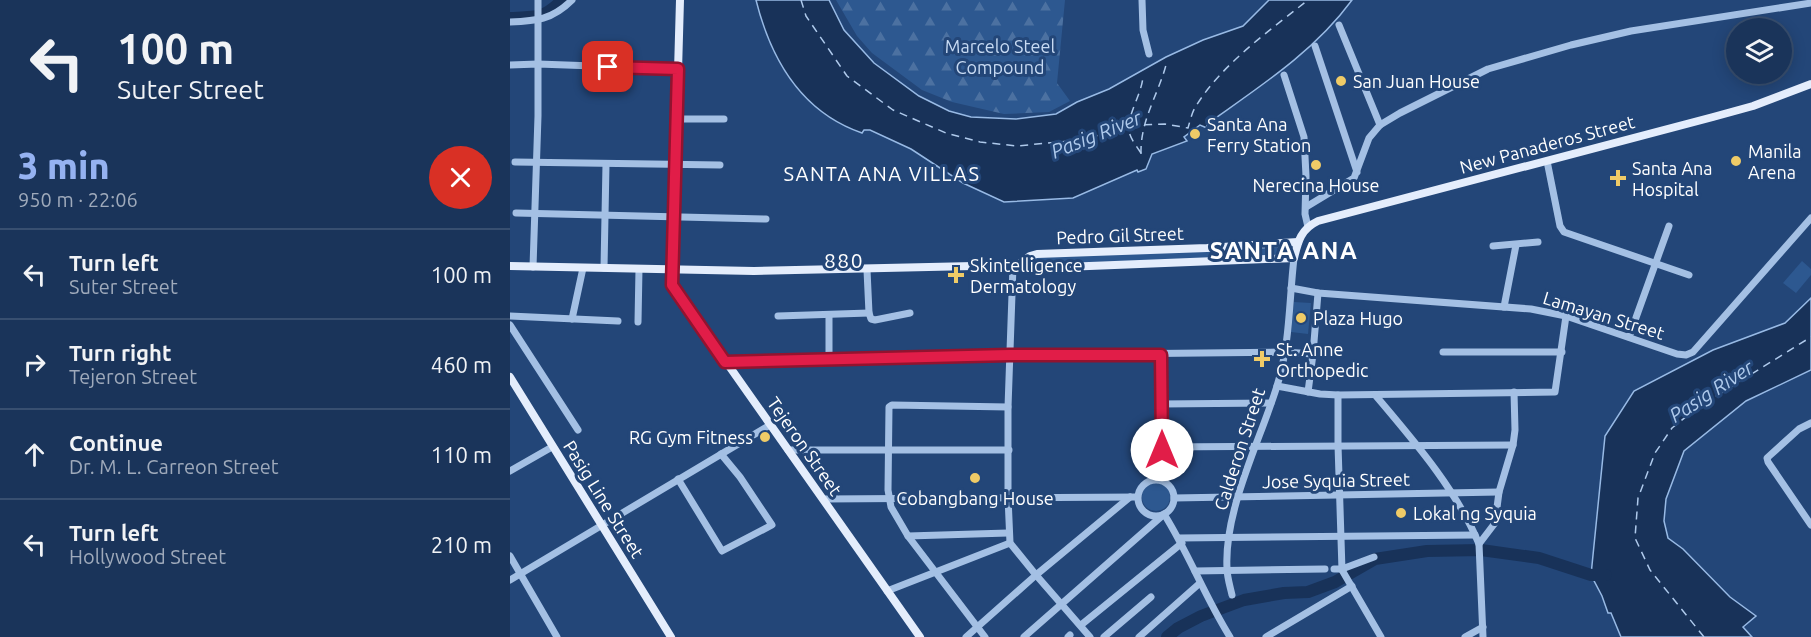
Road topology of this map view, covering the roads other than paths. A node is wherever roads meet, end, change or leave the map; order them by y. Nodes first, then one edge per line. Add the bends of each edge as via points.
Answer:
1 (538, 0) edge
2 (572, 0) edge
3 (680, 0) edge
4 (1142, 0) edge
5 (1811, 3) edge
6 (539, 17) junction
7 (510, 22) edge
8 (1339, 25) dead end
9 (1315, 46) dead end
10 (1149, 54) dead end
11 (538, 64) junction
12 (510, 65) edge
13 (678, 69) junction
14 (1284, 75) dead end
15 (1811, 84) edge
16 (676, 119) junction
17 (723, 119) dead end
18 (1380, 126) junction
19 (1547, 161) junction
20 (515, 162) dead end
21 (536, 164) junction
22 (606, 164) junction
23 (675, 165) junction
24 (720, 165) dead end
25 (1357, 172) junction
26 (1306, 207) junction
27 (516, 213) dead end
28 (536, 213) junction
29 (606, 215) junction
30 (674, 217) junction
31 (1811, 218) edge
32 (766, 219) dead end
33 (1669, 226) dead end
34 (1308, 227) junction
35 (1298, 242) junction
36 (1538, 242) dead end
37 (1516, 245) junction
38 (1493, 246) dead end
39 (1294, 258) junction
40 (1655, 264) junction
41 (1016, 265) junction
42 (510, 266) edge
43 (533, 267) junction
44 (583, 268) junction
45 (604, 268) junction
46 (639, 269) junction
47 (673, 270) junction
48 (867, 270) junction
49 (1689, 275) dead end
50 (1291, 288) junction
51 (1318, 293) junction
52 (1504, 307) junction
53 (869, 313) junction
54 (910, 313) dead end
55 (829, 315) junction
56 (510, 316) edge
57 (778, 316) dead end
58 (1566, 316) junction
59 (572, 319) junction
60 (618, 321) dead end
61 (638, 322) dead end
62 (510, 325) edge
63 (1629, 337) junction
64 (1285, 352) junction
65 (1443, 352) dead end
66 (1562, 352) junction
67 (1313, 354) junction
68 (1009, 355) junction
69 (1161, 355) junction
70 (829, 358) junction
71 (725, 362) junction
72 (510, 377) edge
73 (1277, 386) junction
74 (1308, 392) junction
75 (1514, 393) junction
76 (1338, 395) junction
77 (1376, 396) junction
78 (1271, 403) junction
79 (1161, 404) junction
80 (1008, 406) junction
81 (1811, 423) edge
82 (770, 425) junction
83 (579, 430) dead end
84 (1338, 445) junction
85 (1513, 445) junction
86 (1255, 446) junction
87 (552, 447) junction
88 (1161, 447) junction
89 (1417, 447) junction
90 (888, 449) junction
91 (788, 450) junction
92 (1009, 450) junction
93 (721, 454) junction
94 (510, 471) edge
95 (678, 479) junction
96 (1162, 480) junction
97 (1498, 492) junction
98 (1451, 494) junction
99 (1239, 496) junction
100 (1339, 496) junction
101 (1008, 497) junction
102 (1134, 497) junction
103 (1174, 498) junction
104 (888, 499) junction
105 (823, 500) junction
106 (1163, 514) junction
107 (1811, 525) edge
108 (601, 526) junction
109 (1008, 533) junction
110 (1340, 535) junction
111 (1475, 535) junction
112 (908, 536) junction
113 (1228, 537) junction
114 (1180, 541) junction
115 (1010, 543) junction
116 (1479, 548) junction
117 (510, 556) edge
118 (1374, 557) dead end
119 (1227, 569) junction
120 (1325, 569) dead end
121 (1194, 571) junction
122 (1341, 571) junction
123 (935, 572) junction
124 (520, 574) junction
125 (1036, 575) junction
126 (510, 580) edge
127 (1200, 583) junction
128 (1352, 586) junction
129 (887, 591) junction
130 (1232, 595) dead end
131 (1151, 597) dead end
132 (1062, 605) junction
133 (1081, 626) junction
134 (976, 627) junction
135 (1483, 627) junction
136 (556, 637) edge
137 (671, 637) edge
138 (920, 637) edge
139 (966, 637) edge
140 (985, 637) edge
141 (1024, 637) edge
142 (1090, 637) edge
143 (1104, 637) edge
144 (1139, 637) edge
145 (1230, 637) edge
146 (1266, 637) edge
147 (1381, 637) edge
148 (1465, 637) edge
149 (1483, 637) edge

1 - 6 street
2 - 6 street via 552,16
3 - 13 main road, Tejeron Street
4 - 10 street
5 - 18 street via 1659,26 1571,45 1488,69
6 - 7 street
6 - 11 street
8 - 18 street
9 - 25 street
11 - 12 street
11 - 13 street
11 - 21 street
13 - 16 main road, Tejeron Street
14 - 26 street via 1304,138
15 - 19 main road, New Panaderos Street via 1753,106
16 - 17 street
16 - 23 main road, Tejeron Street
18 - 25 street via 1369,138
19 - 34 main road, New Panaderos Street via 1354,211
19 - 40 street via 1564,232
20 - 21 street
21 - 22 street
21 - 28 street
22 - 23 street
22 - 29 street
23 - 24 street
23 - 30 main road, Tejeron Street
25 - 26 street via 1346,184
26 - 34 street
27 - 28 street
28 - 29 street
28 - 43 street
29 - 30 street
29 - 45 street
30 - 32 street
30 - 47 main road, Tejeron Street
31 - 63 street, Lamayan Street via 1693,352 1677,354
33 - 40 street
34 - 35 main road
35 - 39 main road, Calderon Street
35 - 41 main road, Pedro Gil Street via 1037,254
36 - 37 street
37 - 38 street
37 - 52 street
39 - 41 main road, Pedro Gil Street via 1039,268
39 - 50 street, Calderon Street
40 - 49 street
40 - 63 street
41 - 48 main road, Pedro Gil Street
41 - 68 street
42 - 43 main road, Pedro Gil Street
43 - 44 main road, Pedro Gil Street
44 - 45 main road, Pedro Gil Street
44 - 59 street
45 - 46 main road, Pedro Gil Street
46 - 47 main road, Pedro Gil Street
46 - 61 street
47 - 48 main road, Pedro Gil Street
47 - 71 main road, Tejeron Street via 674,290
48 - 53 street
50 - 51 street, Lamayan Street
50 - 64 street, Calderon Street
51 - 52 street, Lamayan Street
51 - 67 street
52 - 58 street, Lamayan Street
53 - 54 street via 875,320
53 - 55 street
55 - 57 street
55 - 70 street
56 - 59 street
58 - 63 street, Lamayan Street
58 - 66 street
59 - 60 street
62 - 83 street
64 - 67 street
64 - 69 street
64 - 73 street, Calderon Street
65 - 66 street
66 - 75 street via 1555,392
67 - 74 street
68 - 69 street
68 - 70 street
68 - 80 street
69 - 79 street
70 - 71 street
71 - 82 main road, Tejeron Street
72 - 87 main road, Pasig Line Street
73 - 74 street
73 - 78 street, Calderon Street
74 - 76 street
75 - 77 street
75 - 85 street
76 - 77 street
76 - 84 street
77 - 89 street
78 - 79 street
78 - 86 street, Calderon Street
79 - 88 street
80 - 90 street via 889,406
80 - 92 street
81 - 107 street via 1767,458
82 - 91 main road, Tejeron Street
82 - 93 street
84 - 86 street
84 - 89 street
84 - 100 street
85 - 89 street
85 - 97 street
86 - 88 street
86 - 99 street, Calderon Street
87 - 94 street
87 - 108 main road, Pasig Line Street
88 - 96 street
89 - 98 street
90 - 91 street
90 - 92 street
90 - 104 street
91 - 105 main road, Tejeron Street
92 - 101 street
93 - 95 street
93 - 95 street via 772,525 722,551
95 - 108 street
96 - 102 street via 1145,482
96 - 103 street via 1172,488
97 - 98 street, Jose Syquia Street
97 - 116 street via 1495,523
98 - 100 street, Jose Syquia Street
98 - 111 street
99 - 100 street, Jose Syquia Street
99 - 103 street, Jose Syquia Street
99 - 113 street, Calderon Street
100 - 110 street
101 - 102 street
101 - 104 street
101 - 109 street
102 - 106 street via 1146,513
102 - 125 street
103 - 106 street via 1172,507
104 - 105 street
104 - 112 street
105 - 129 main road, Tejeron Street
106 - 114 street
106 - 132 street
108 - 124 street
108 - 137 main road, Pasig Line Street
109 - 112 street
109 - 115 street
110 - 111 street
110 - 113 street
110 - 122 street
111 - 116 street
112 - 123 street
113 - 114 street
113 - 119 street, Calderon Street
114 - 121 street
114 - 133 street
115 - 123 street
115 - 125 street
116 - 135 street
117 - 124 street
118 - 122 street
119 - 120 street
119 - 121 street
119 - 130 street, Calderon Street
121 - 127 street
122 - 128 street
123 - 129 street
123 - 134 street
124 - 126 street
124 - 136 street
125 - 132 street
125 - 134 street
127 - 144 street
127 - 145 street
128 - 146 street
128 - 147 street
129 - 138 main road, Tejeron Street
131 - 143 street
132 - 133 street
132 - 141 street
133 - 142 street
134 - 139 street
134 - 140 street
135 - 148 street
135 - 149 street

